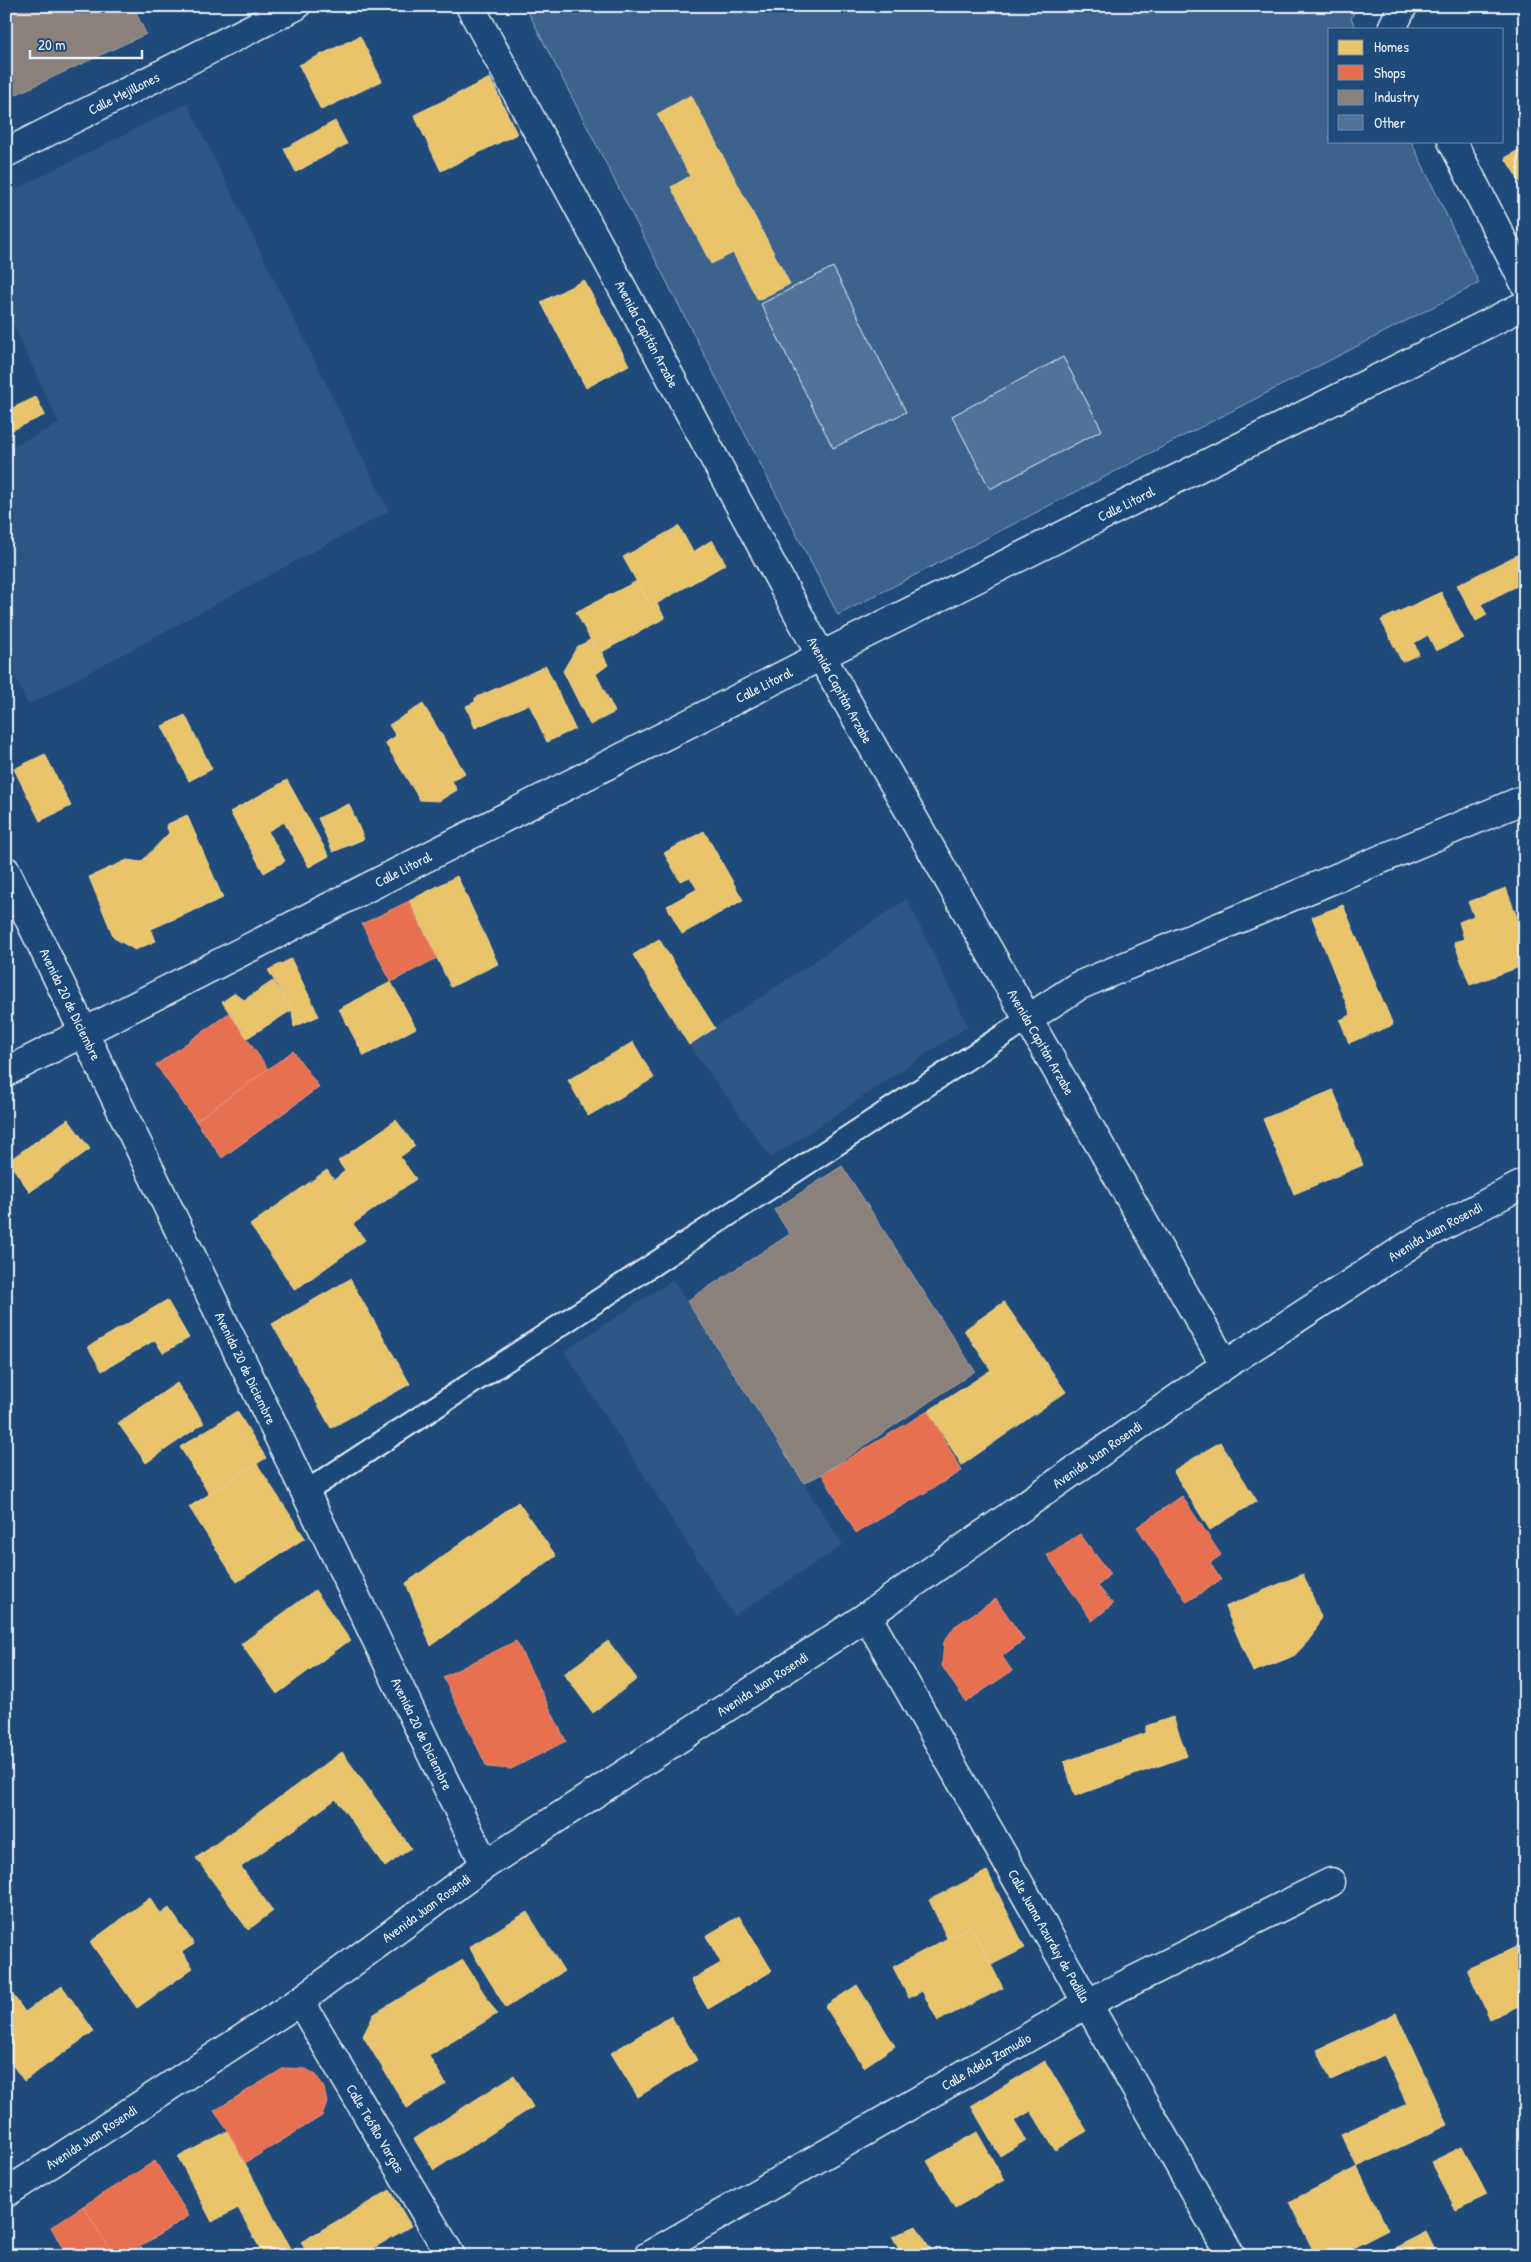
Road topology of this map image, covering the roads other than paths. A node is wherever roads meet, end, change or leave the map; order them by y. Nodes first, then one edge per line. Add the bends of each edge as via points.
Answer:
1 (296, 6) edge
2 (470, 6) edge
3 (1403, 6) edge
4 (1394, 28) edge
5 (1453, 142) edge
6 (6, 153) edge
7 (1525, 284) edge
8 (1525, 305) edge
9 (821, 656) junction
10 (1525, 799) edge
11 (6, 871) edge
12 (1028, 1020) junction
13 (84, 1032) junction
14 (6, 1072) edge
15 (1525, 1183) edge
16 (1225, 1365) junction
17 (304, 1493) junction
18 (867, 1616) junction
19 (485, 1865) junction
20 (1330, 1882) dead end
21 (300, 2001) junction
22 (1088, 2004) junction
23 (6, 2194) edge
24 (451, 2256) edge
25 (648, 2256) edge
26 (1231, 2256) edge

1 - 6 main road, Calle Mejillones
2 - 9 main road, Avenida Capitán Arzabe
3 - 4 main road
5 - 7 main road
8 - 9 main road, Calle Litoral
9 - 12 main road, Avenida Capitán Arzabe
9 - 13 main road, Calle Litoral
10 - 12 main road via 1078,986
11 - 13 main road, Avenida 20 de Diciembre
12 - 16 main road, Avenida Capitán Arzabe
12 - 17 lane
13 - 14 main road, Calle Litoral
13 - 17 main road, Avenida 20 de Diciembre
15 - 16 main road, Avenida Juan Rosendi via 1422,1237
16 - 18 main road, Avenida Juan Rosendi
17 - 19 main road, Avenida 20 de Diciembre
18 - 19 main road, Avenida Juan Rosendi
18 - 22 main road, Calle Juana Azurduy de Padilla
19 - 21 main road, Avenida Juan Rosendi
20 - 22 main road, Calle Adela Zamudio
21 - 23 main road, Avenida Juan Rosendi
21 - 24 main road, Calle Teófilo Vargas
22 - 25 main road, Calle Adela Zamudio
22 - 26 main road, Calle Juana Azurduy de Padilla

